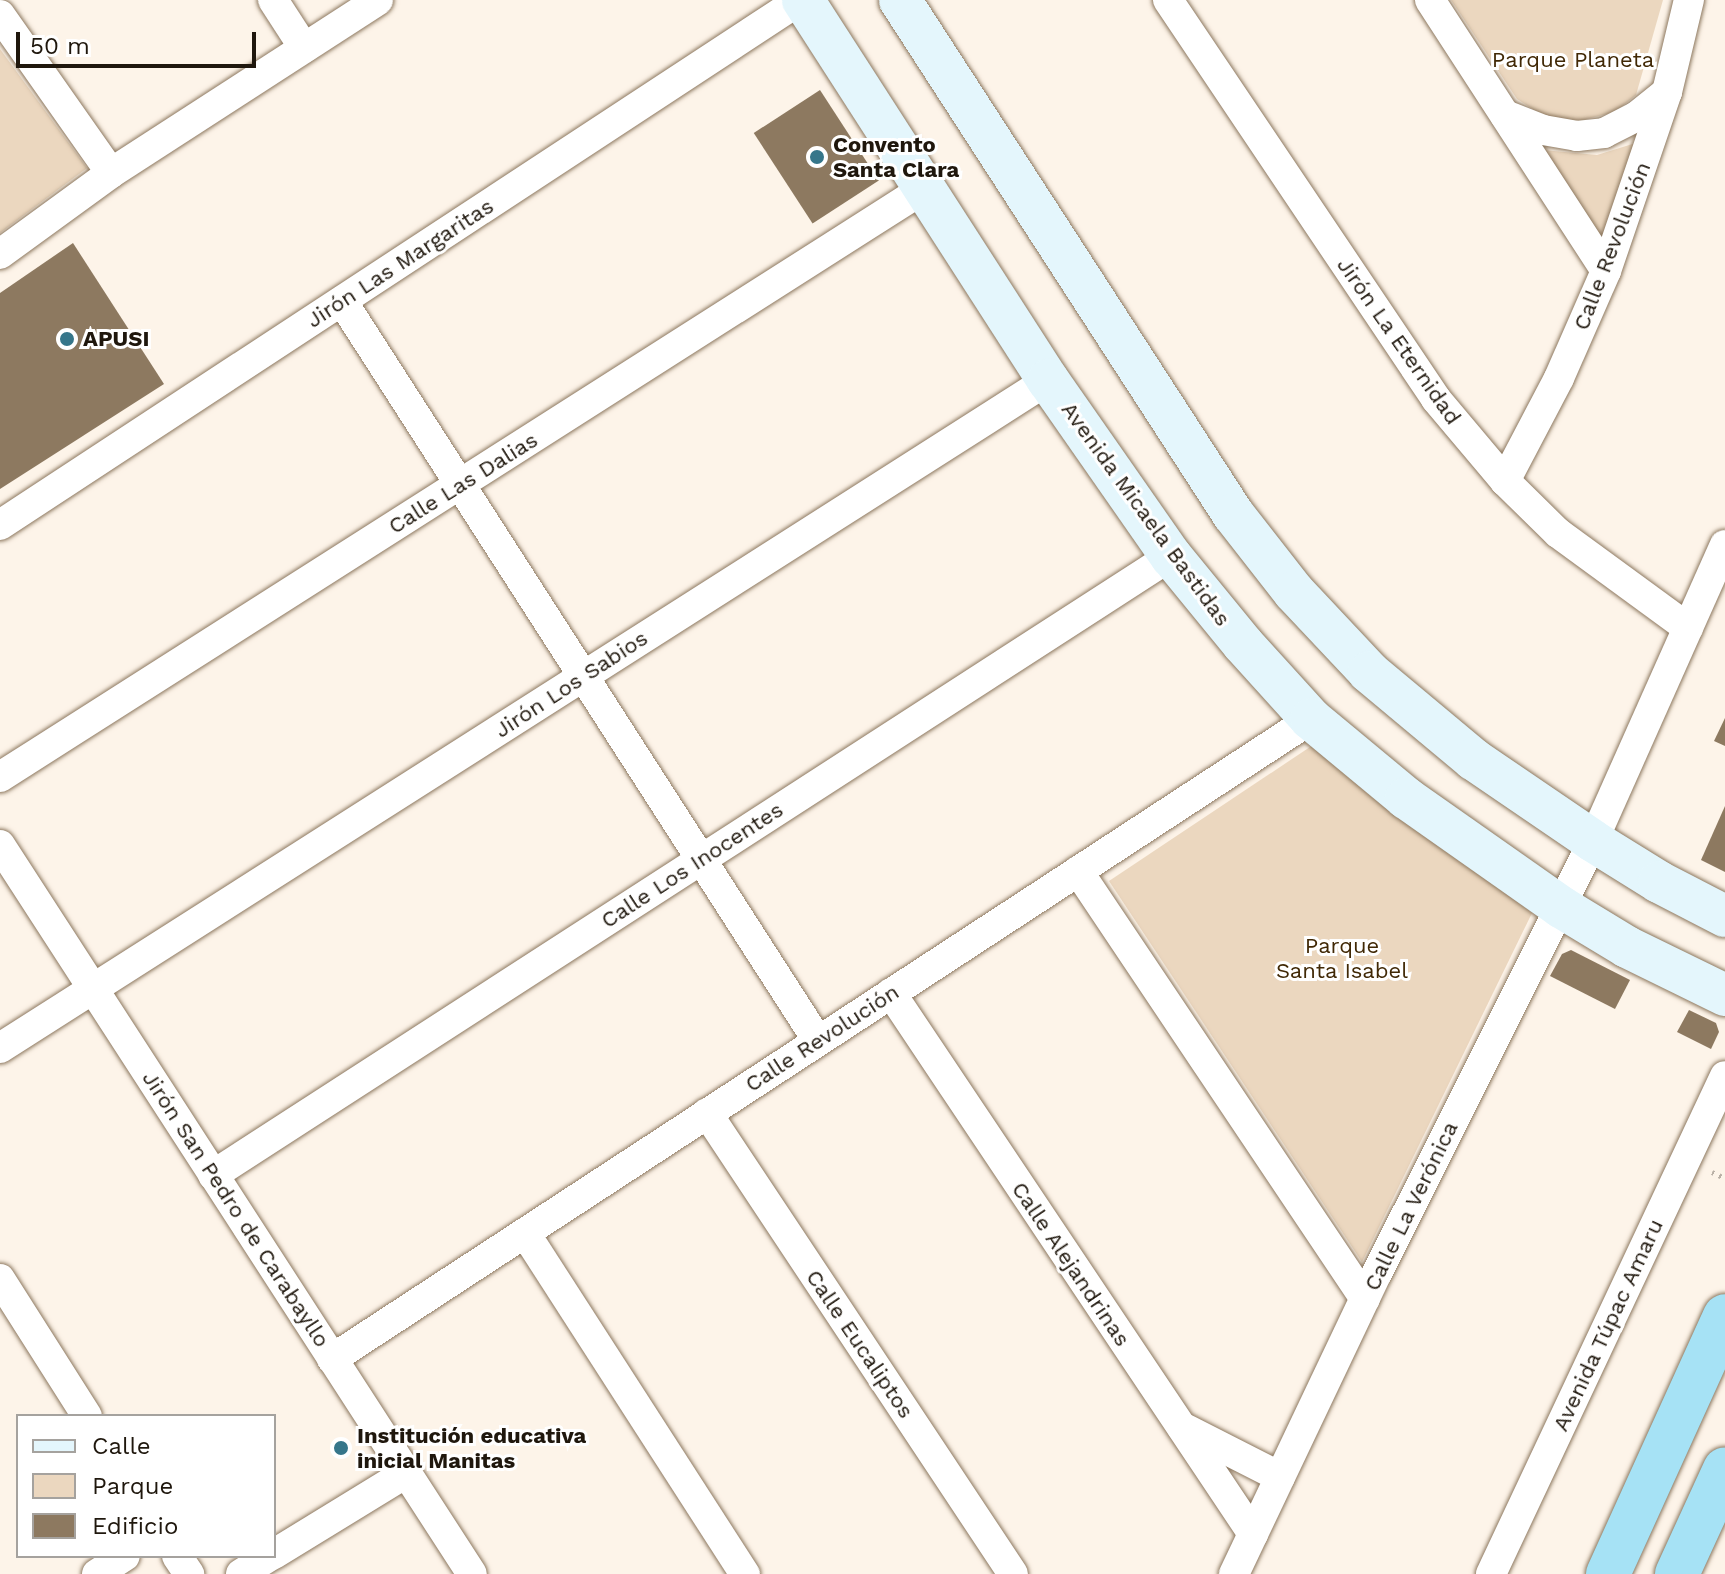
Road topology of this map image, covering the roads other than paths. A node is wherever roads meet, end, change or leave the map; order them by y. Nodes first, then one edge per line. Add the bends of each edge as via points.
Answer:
1 (273, 0) edge
2 (378, 0) edge
3 (802, 0) edge
4 (900, 0) edge
5 (1168, 0) edge
6 (1430, 0) edge
7 (1689, 0) edge
8 (0, 15) edge
9 (304, 48) junction
10 (1667, 92) junction
11 (1505, 115) junction
12 (111, 173) junction
13 (925, 188) junction
14 (0, 254) edge
15 (1606, 271) junction
16 (342, 301) junction
17 (1048, 380) junction
18 (1505, 481) junction
19 (460, 484) junction
20 (0, 525) edge
21 (1725, 545) edge
22 (1171, 556) junction
23 (1688, 628) junction
24 (583, 676) junction
25 (1311, 719) junction
26 (0, 777) edge
27 (1593, 841) junction
28 (0, 845) edge
29 (701, 860) junction
30 (1078, 871) junction
31 (1561, 907) junction
32 (1725, 916) edge
33 (95, 989) junction
34 (891, 993) junction
35 (1725, 995) edge
36 (818, 1041) junction
37 (0, 1048) edge
38 (1725, 1076) edge
39 (707, 1113) junction
40 (213, 1175) junction
41 (525, 1233) junction
42 (0, 1279) edge
43 (1365, 1299) junction
44 (1725, 1316) edge
45 (332, 1359) junction
46 (86, 1414) edge
47 (1177, 1425) junction
48 (1725, 1469) edge
49 (406, 1473) junction
50 (1280, 1477) junction
51 (1253, 1534) junction
52 (276, 1553) edge
53 (122, 1558) edge
54 (267, 1558) edge
55 (97, 1574) edge
56 (241, 1574) edge
57 (472, 1574) edge
58 (745, 1574) edge
59 (1013, 1574) edge
60 (1234, 1574) edge
61 (1491, 1574) edge
62 (1608, 1574) edge
63 (1677, 1574) edge

1 - 9 street
2 - 9 street
3 - 13 street, Avenida Micaela Bastidas
3 - 16 street, Jirón Las Margaritas
4 - 27 street via 1226,502 1294,592 1369,672 1473,759
5 - 18 street, Jirón La Eternidad via 1389,332 1436,399
6 - 11 street
7 - 10 street, Calle Revolución
8 - 12 street
9 - 12 street
10 - 11 street via 1636,117 1604,133 1577,136 1543,130
10 - 15 street, Calle Revolución
11 - 15 street
12 - 14 street
13 - 17 street, Avenida Micaela Bastidas
13 - 19 street, Calle Las Dalias
15 - 18 street, Calle Revolución via 1559,378
16 - 19 street
16 - 20 street, Jirón Las Margaritas
17 - 22 street, Avenida Micaela Bastidas
17 - 24 street, Jirón Los Sabios
18 - 23 street, Jirón La Eternidad via 1558,533
19 - 24 street
19 - 26 street, Calle Las Dalias
21 - 23 street, Calle La Verónica
22 - 25 street, Avenida Micaela Bastidas
22 - 29 street, Calle Los Inocentes
23 - 27 street, Calle La Verónica
24 - 29 street
24 - 33 street, Jirón Los Sabios
25 - 30 street, Calle Revolución
25 - 31 street, Avenida Micaela Bastidas via 1406,798
27 - 31 street, Calle La Verónica
27 - 32 street
28 - 33 street, Jirón San Pedro de Carabayllo
29 - 36 street
29 - 40 street, Calle Los Inocentes
30 - 34 street, Calle Revolución
30 - 43 street
31 - 35 street, Avenida Micaela Bastidas via 1627,947
31 - 43 street, Calle La Verónica
33 - 37 street, Jirón Los Sabios
33 - 40 street, Jirón San Pedro de Carabayllo
34 - 36 street, Calle Revolución
34 - 47 street, Calle Alejandrinas
36 - 39 street, Calle Revolución
38 - 61 street, Avenida Túpac Amaru
39 - 41 street, Calle Revolución
39 - 59 street, Calle Eucaliptos
40 - 45 street, Jirón San Pedro de Carabayllo
41 - 45 street, Calle Revolución
41 - 58 street
42 - 46 street
43 - 50 street, Calle La Verónica
44 - 62 highway
45 - 49 street, Jirón San Pedro de Carabayllo
47 - 50 street
47 - 51 street, Calle Alejandrinas
48 - 63 highway
49 - 52 street
49 - 57 street, Jirón San Pedro de Carabayllo
50 - 51 street, Calle La Verónica
51 - 60 street, Calle La Verónica
53 - 55 street
54 - 56 street

